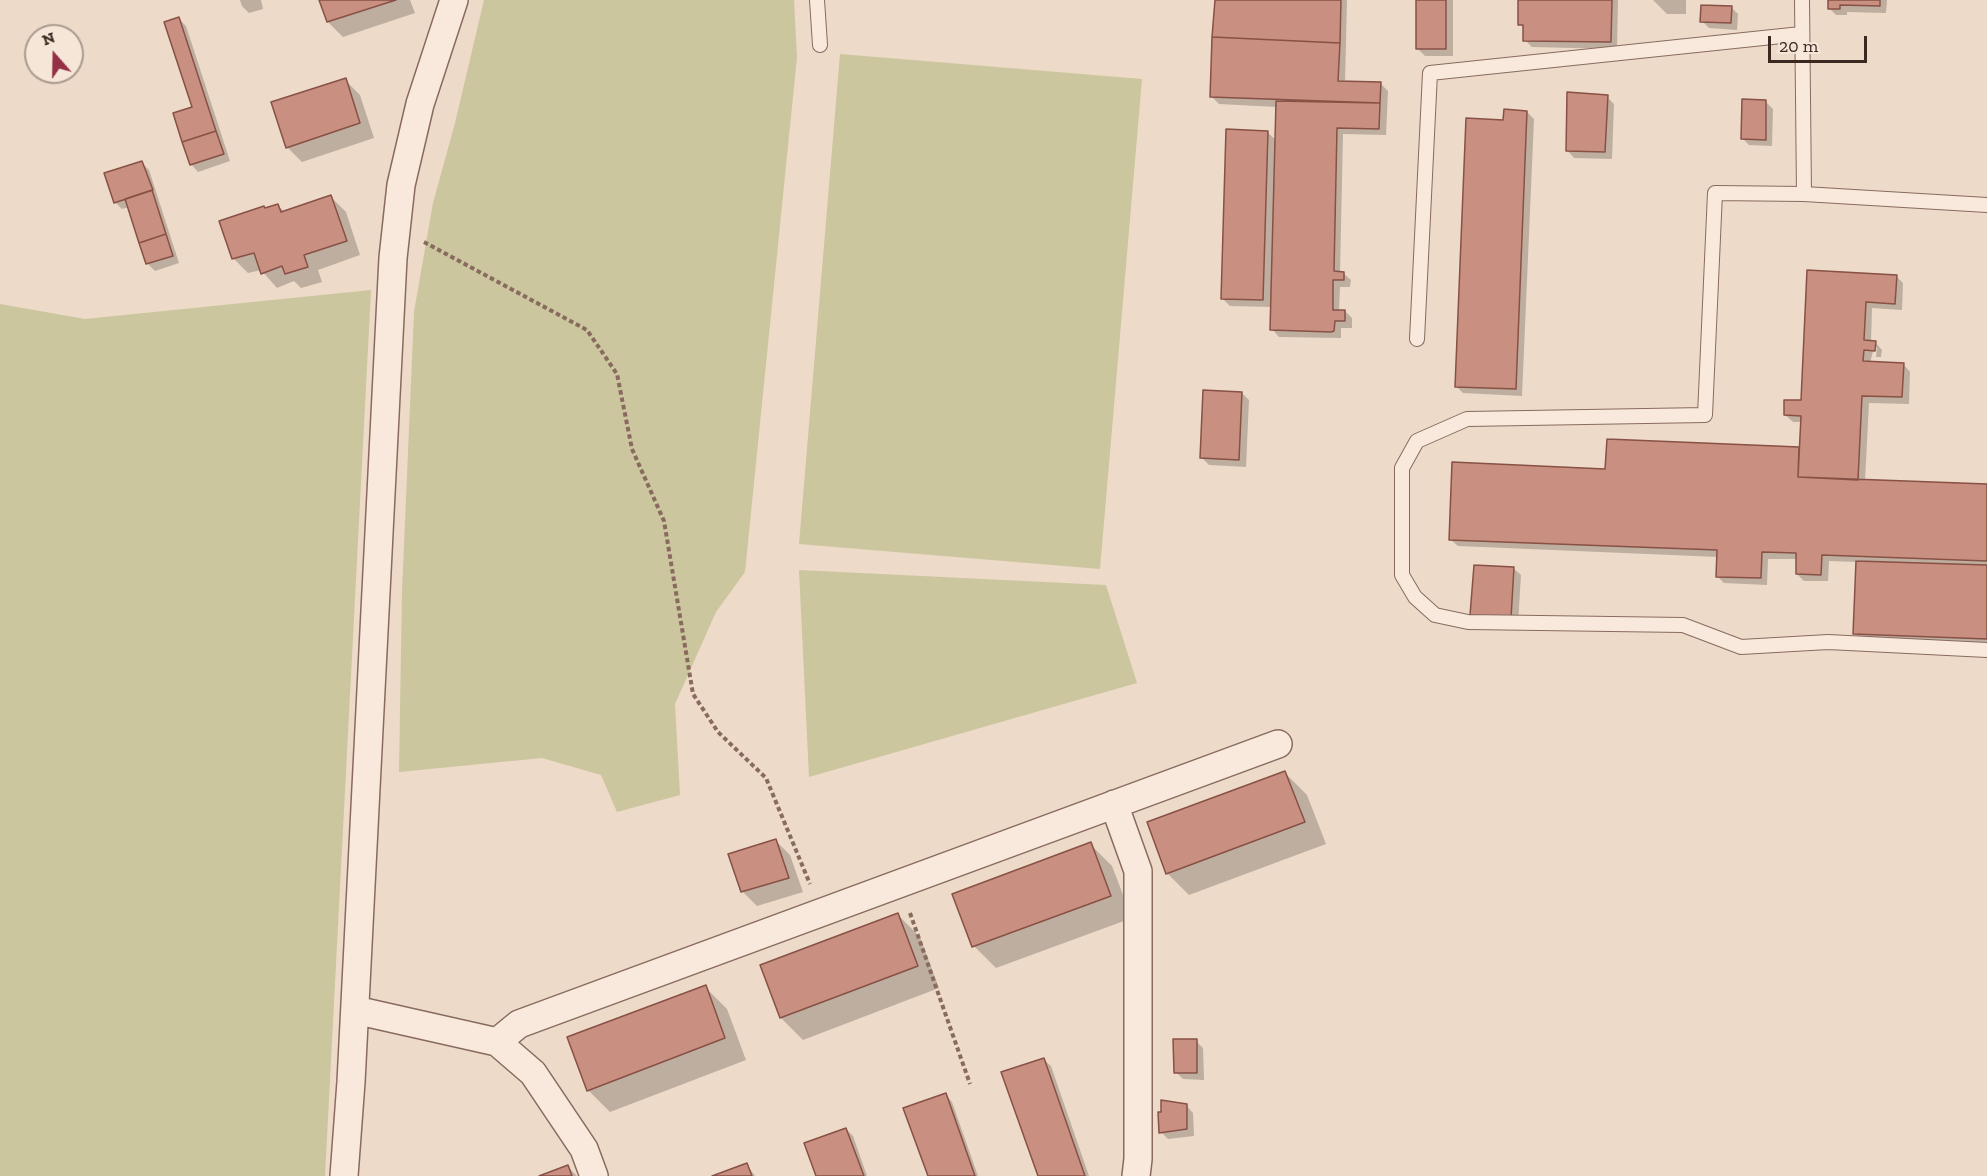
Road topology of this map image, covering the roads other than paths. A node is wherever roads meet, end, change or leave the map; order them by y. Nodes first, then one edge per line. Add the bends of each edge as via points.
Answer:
1 (454, 0) edge
2 (817, 0) edge
3 (1802, 0) edge
4 (1801, 34) junction
5 (820, 45) dead end
6 (1804, 194) junction
7 (1987, 205) edge
8 (1416, 339) dead end
9 (1987, 650) edge
10 (1278, 744) dead end
11 (1114, 804) junction
12 (355, 1010) junction
13 (497, 1042) junction
14 (344, 1176) edge
15 (594, 1176) edge
16 (1136, 1176) edge

1 - 12 street via 420,104 400,185 390,306
2 - 5 lane
3 - 4 lane
4 - 6 lane
4 - 8 lane via 1430,73
6 - 7 lane
6 - 9 lane via 1715,193 1705,415 1467,419 1417,441 1402,468 1402,575 1415,597 1435,615 1468,622 1683,626 1741,647 1828,642
10 - 11 street
11 - 13 street via 519,1024
11 - 16 street via 1138,871
12 - 13 street
12 - 14 street
13 - 15 street via 533,1073 584,1149

